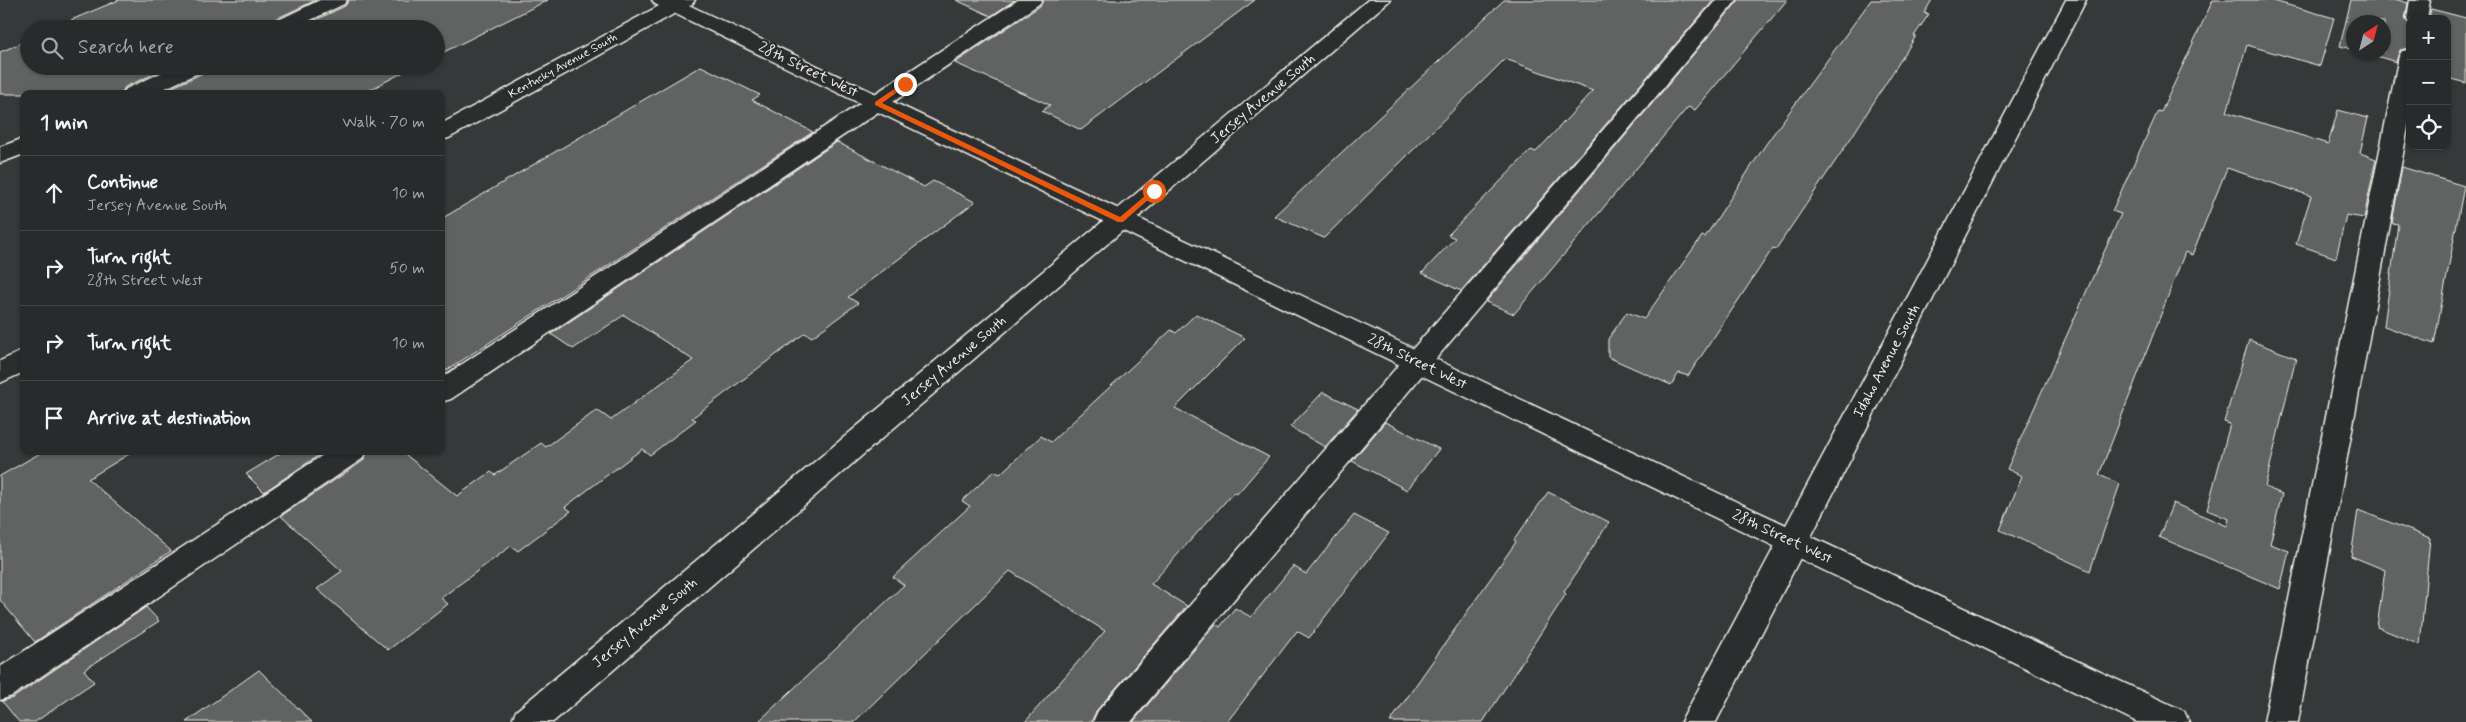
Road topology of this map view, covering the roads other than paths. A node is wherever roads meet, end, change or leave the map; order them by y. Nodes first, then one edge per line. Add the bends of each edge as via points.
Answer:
1 (337, 0) edge
2 (1032, 0) edge
3 (1380, 0) edge
4 (1727, 0) edge
5 (2076, 0) edge
6 (2420, 0) edge
7 (674, 2) edge
8 (2418, 15) edge
9 (294, 20) edge
10 (2409, 60) edge
11 (175, 75) edge
12 (143, 90) edge
13 (878, 104) junction
14 (445, 131) edge
15 (20, 147) edge
16 (0, 156) edge
17 (1120, 220) junction
18 (20, 362) edge
19 (1418, 362) junction
20 (0, 373) edge
21 (445, 389) edge
22 (346, 455) edge
23 (1791, 542) junction
24 (0, 685) edge
25 (528, 722) edge
26 (1110, 722) edge
27 (1698, 722) edge
28 (2172, 722) edge
29 (2281, 722) edge

1 - 9 street
2 - 13 street
3 - 17 street, Jersey Avenue South
4 - 19 street
5 - 23 street, Idaho Avenue South
6 - 8 street
7 - 13 street, 28th Street West
7 - 14 street, Kentucky Avenue South
10 - 29 street
11 - 12 street
13 - 17 street, 28th Street West
13 - 21 street
15 - 16 street
17 - 19 street, 28th Street West
17 - 25 street, Jersey Avenue South
18 - 20 street
19 - 23 street, 28th Street West
19 - 26 street
22 - 24 street
23 - 27 street, Idaho Avenue South
23 - 28 street, 28th Street West

